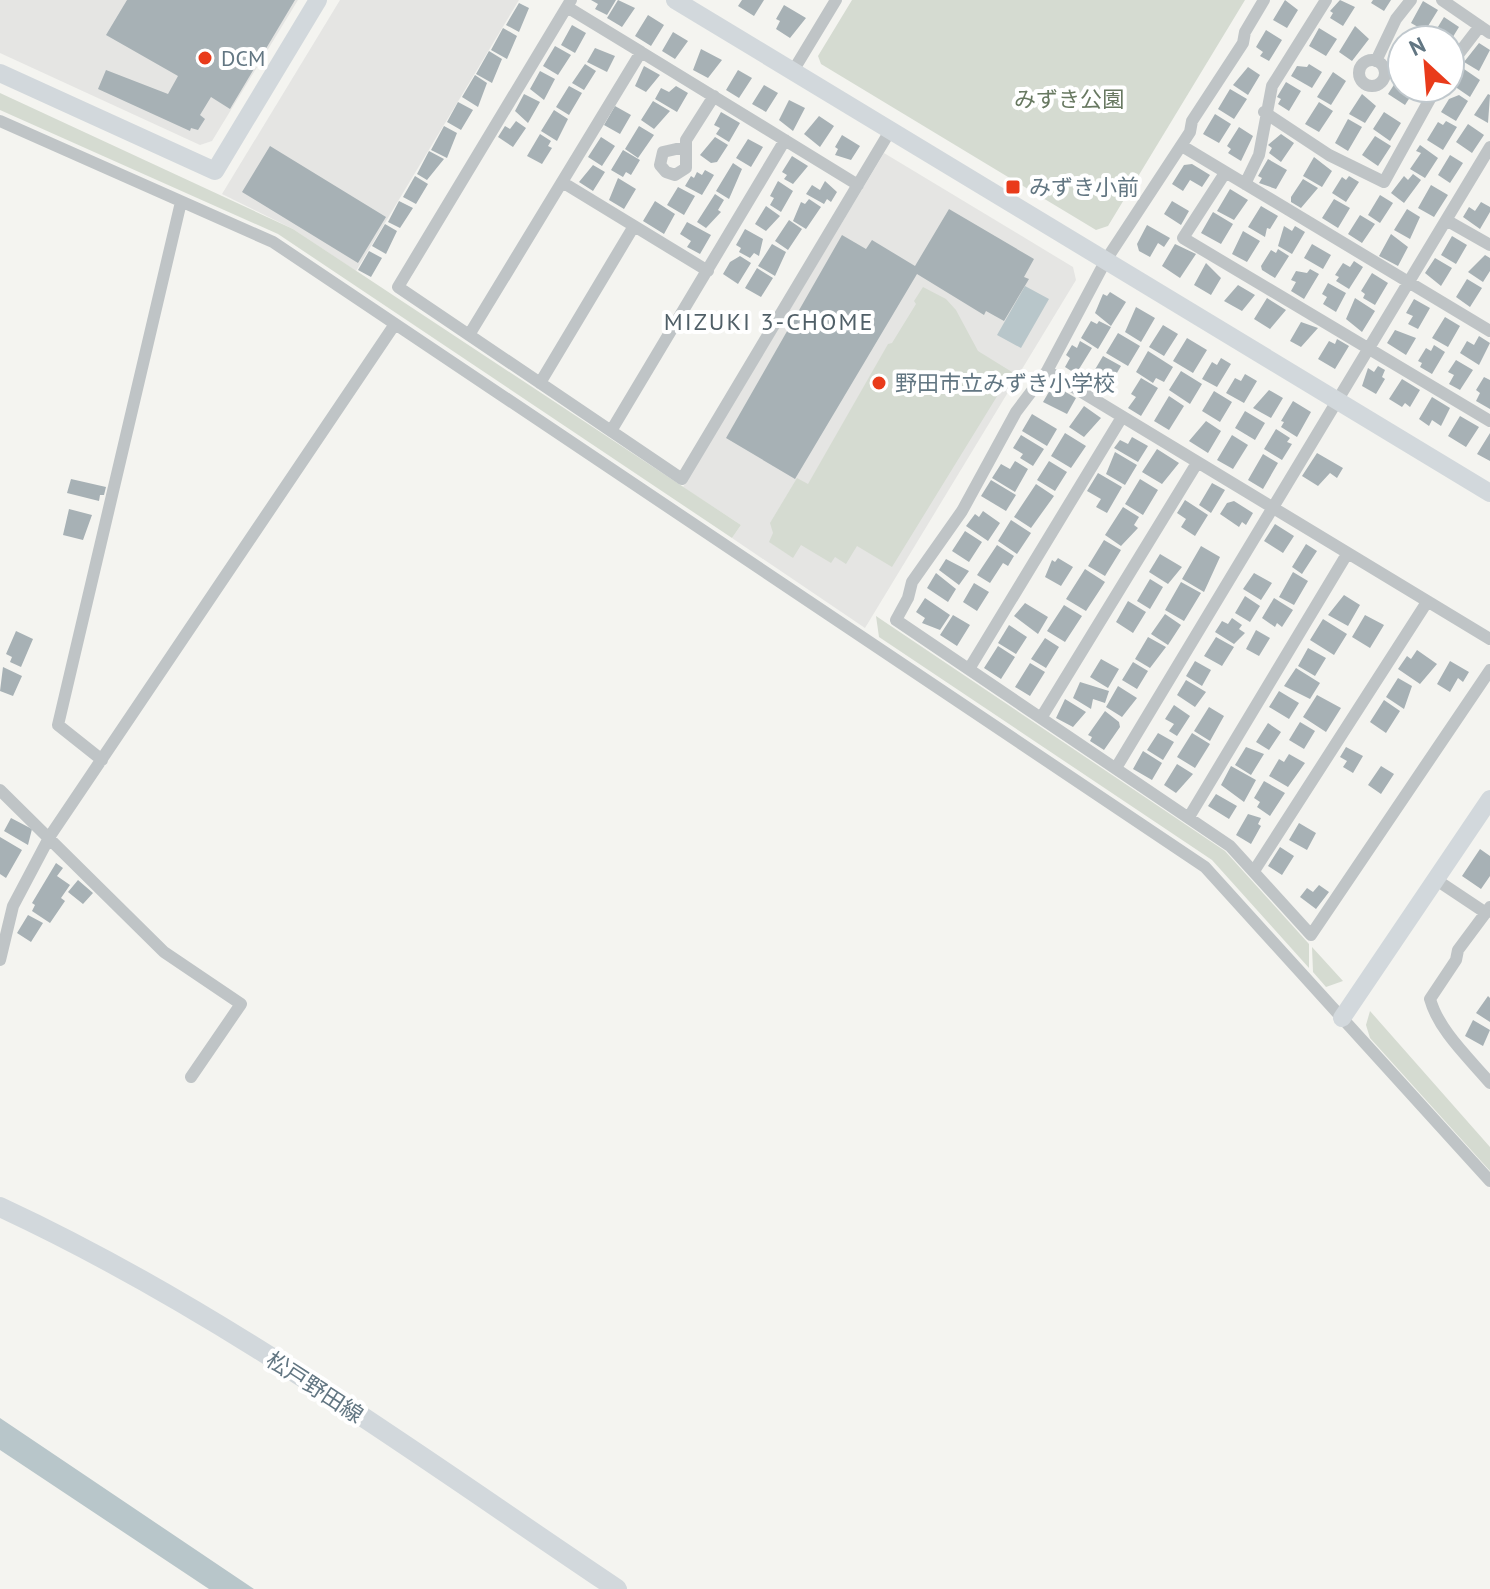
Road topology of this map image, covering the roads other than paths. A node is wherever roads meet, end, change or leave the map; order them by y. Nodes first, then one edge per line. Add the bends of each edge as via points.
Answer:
1 (318, 0) edge
2 (675, 0) edge
3 (836, 0) edge
4 (1264, 0) edge
5 (1326, 0) edge
6 (1411, 0) edge
7 (1442, 0) edge
8 (569, 4) edge
9 (1485, 29) edge
10 (1466, 49) edge
11 (641, 52) junction
12 (1376, 61) dead end
13 (793, 71) junction
14 (0, 73) edge
15 (714, 96) junction
16 (1427, 104) edge
17 (1264, 112) junction
18 (0, 121) edge
19 (890, 131) junction
20 (785, 140) junction
21 (1182, 146) junction
22 (685, 147) dead end
23 (1490, 147) edge
24 (1225, 173) junction
25 (562, 182) junction
26 (1245, 184) junction
27 (858, 185) junction
28 (181, 202) junction
29 (1446, 220) junction
30 (634, 226) junction
31 (1490, 245) edge
32 (1106, 260) junction
33 (708, 271) junction
34 (1409, 282) junction
35 (395, 324) junction
36 (1490, 331) edge
37 (469, 335) junction
38 (1370, 348) junction
39 (1047, 371) junction
40 (540, 383) junction
41 (1338, 400) junction
42 (1122, 417) junction
43 (1490, 421) edge
44 (611, 431) junction
45 (1197, 463) junction
46 (1490, 493) edge
47 (1273, 508) junction
48 (1347, 554) junction
49 (1427, 602) junction
50 (1490, 639) edge
51 (969, 669) junction
52 (1490, 670) edge
53 (1041, 718) junction
54 (102, 760) junction
55 (1116, 768) junction
56 (0, 790) edge
57 (1490, 799) edge
58 (1189, 817) junction
59 (50, 836) junction
60 (1254, 871) junction
61 (1435, 879) junction
62 (1488, 910) edge
63 (0, 960) edge
64 (1342, 1018) junction
65 (191, 1077) dead end
66 (1489, 1078) edge
67 (1490, 1181) edge
68 (0, 1207) edge
69 (617, 1589) edge

1 - 14 street via 215,171
2 - 13 street
3 - 13 street
4 - 21 street
5 - 17 street via 1272,86
6 - 12 street
7 - 9 street
8 - 11 street
8 - 37 street via 398,287
9 - 10 street
11 - 15 street
11 - 25 street
13 - 19 street
15 - 20 street
15 - 22 street
16 - 17 street via 1384,182 1329,155
17 - 26 street via 1259,155
18 - 28 street
19 - 27 street
19 - 32 street
20 - 27 street
20 - 33 street
21 - 24 street
21 - 32 street
23 - 29 street
24 - 26 street
24 - 38 street via 1183,238
25 - 30 street
25 - 37 street
26 - 34 street
27 - 44 street via 682,479
28 - 35 street via 273,242
28 - 54 street via 58,725
29 - 31 street
29 - 34 street
30 - 33 street
30 - 40 street
32 - 39 street
32 - 41 street
33 - 44 street
34 - 36 street
34 - 38 street
35 - 54 street
35 - 64 street via 1205,867
37 - 40 street
38 - 41 street
38 - 43 street
39 - 42 street
39 - 51 street via 1016,412 962,511 912,582 896,620
40 - 44 street
41 - 46 street
41 - 47 street
42 - 45 street
42 - 51 street
45 - 47 street
45 - 53 street
47 - 48 street
47 - 55 street
48 - 49 street
48 - 58 street
49 - 50 street
49 - 60 street
51 - 53 street
52 - 60 street via 1311,935
53 - 55 street
54 - 59 street
55 - 58 street
56 - 59 street
57 - 61 street
58 - 60 street
59 - 63 street via 13,906
59 - 65 street via 164,952 241,1004
61 - 62 street
61 - 64 street
62 - 66 street via 1430,999 1453,1042
64 - 67 street
68 - 69 main road, 松戸野田線 via 70,1240 219,1325

